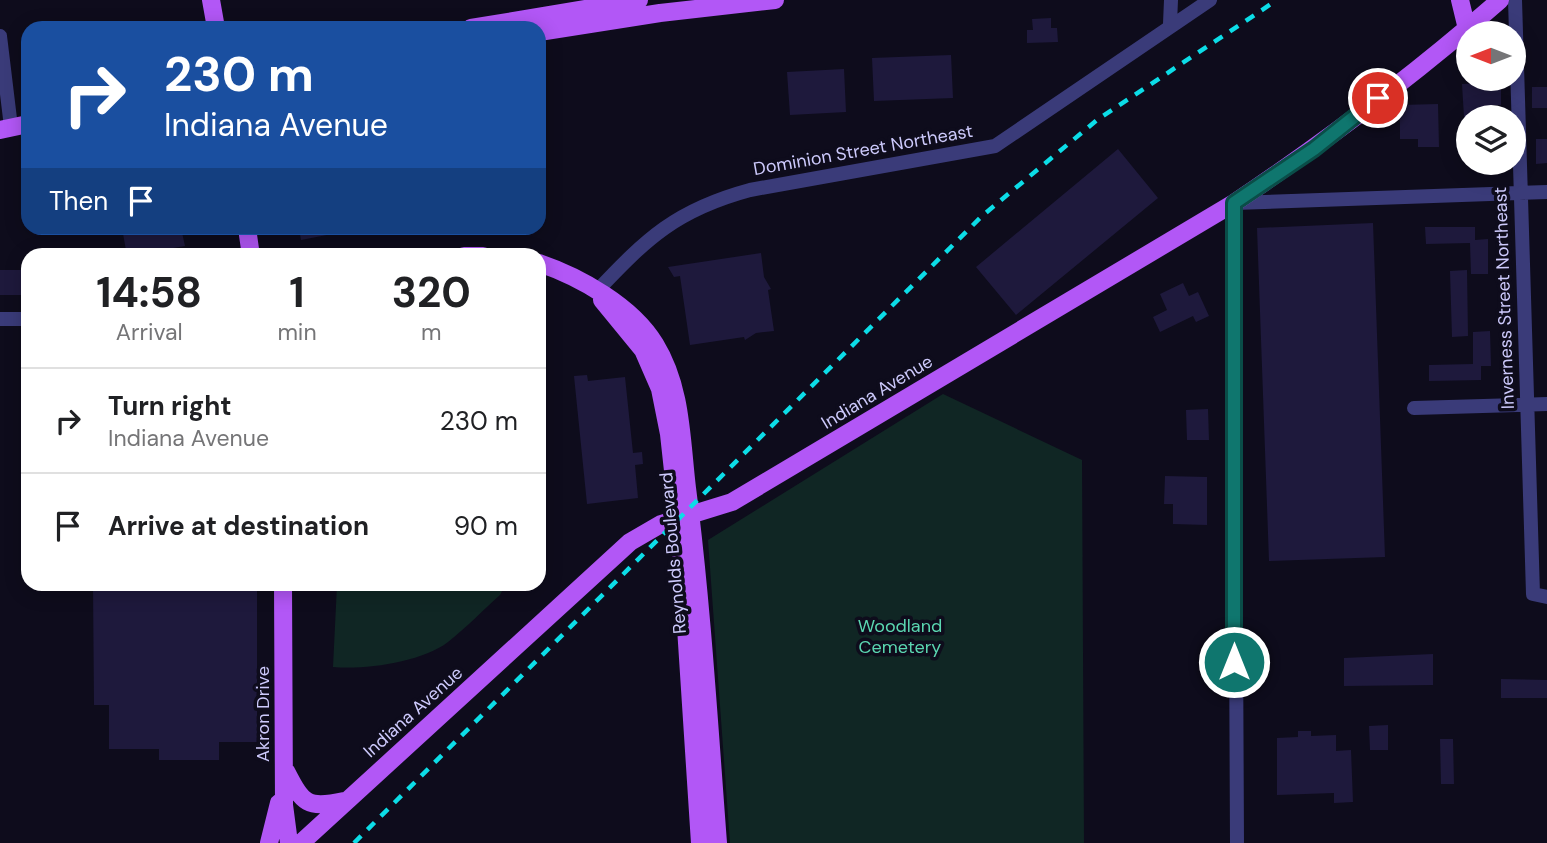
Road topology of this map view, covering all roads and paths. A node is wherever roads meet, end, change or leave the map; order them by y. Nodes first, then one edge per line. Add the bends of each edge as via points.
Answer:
1 (211, 0) edge
2 (639, 0) edge
3 (775, 0) edge
4 (1171, 0) edge
5 (1210, 0) edge
6 (1460, 0) edge
7 (1500, 0) edge
8 (1515, 0) edge
9 (215, 21) edge
10 (513, 21) edge
11 (1465, 21) edge
12 (1476, 21) edge
13 (1170, 24) junction
14 (546, 31) edge
15 (0, 36) edge
16 (1456, 38) edge
17 (13, 127) edge
18 (1547, 192) edge
19 (1520, 193) junction
20 (1234, 203) junction
21 (546, 267) edge
22 (596, 292) junction
23 (0, 319) edge
24 (21, 319) edge
25 (1547, 404) edge
26 (1527, 405) junction
27 (1414, 408) dead end
28 (685, 518) junction
29 (283, 591) edge
30 (1540, 596) edge
31 (284, 774) junction
32 (348, 800) junction
33 (269, 843) edge
34 (289, 843) edge
35 (300, 843) edge
36 (700, 843) edge
37 (718, 843) edge
38 (1237, 843) edge

1 - 9 main road
2 - 10 main road
3 - 14 main road
4 - 13 street
5 - 13 street, Dominion Street Northeast
6 - 11 main road
7 - 12 main road, Indiana Avenue
8 - 19 street, Inverness Street Northeast
13 - 22 street, Dominion Street Northeast via 995,146 714,200 673,220 640,245
15 - 17 street
16 - 20 main road, Indiana Avenue via 1314,149
18 - 19 street
19 - 20 street
19 - 26 street, Inverness Street Northeast
20 - 28 main road, Indiana Avenue via 732,502
20 - 38 street
21 - 22 main road, Reynolds Boulevard
22 - 28 main road, Reynolds Boulevard via 626,311 655,343 674,384 683,432
23 - 24 street
25 - 26 street
26 - 27 street
26 - 30 street, Inverness Street Northeast
28 - 32 main road, Indiana Avenue via 661,524 631,542
28 - 36 main road, Reynolds Boulevard
28 - 37 main road, Reynolds Boulevard
29 - 31 main road, Akron Drive
31 - 32 main road via 309,803 321,806
31 - 33 main road
31 - 34 main road, Akron Drive
32 - 35 main road, Indiana Avenue

